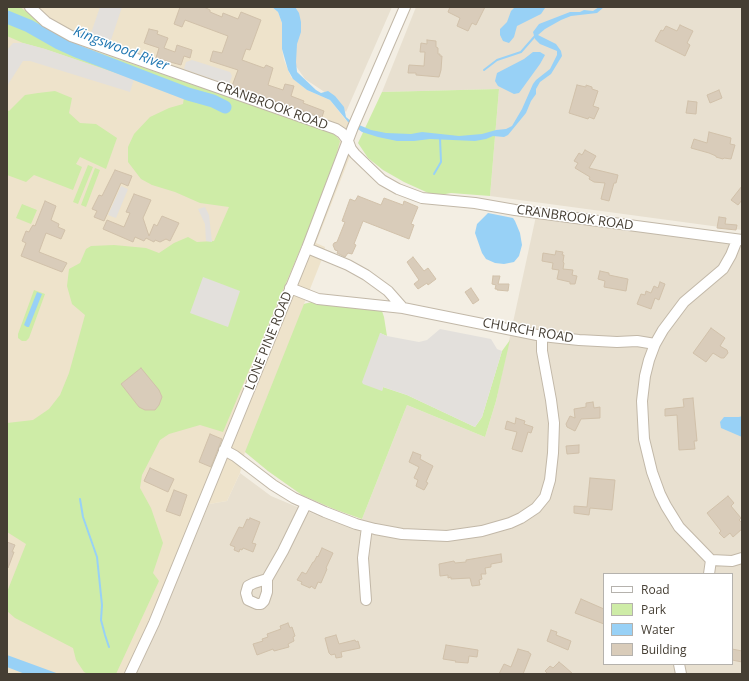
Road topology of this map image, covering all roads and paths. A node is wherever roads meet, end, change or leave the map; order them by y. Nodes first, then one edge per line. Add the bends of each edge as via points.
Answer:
1 (30, 7) edge
2 (405, 7) edge
3 (348, 141) junction
4 (740, 240) edge
5 (307, 248) junction
6 (290, 288) junction
7 (403, 308) junction
8 (542, 336) junction
9 (655, 344) junction
10 (224, 450) junction
11 (306, 504) junction
12 (367, 527) junction
13 (742, 558) edge
14 (711, 560) junction
15 (709, 573) edge
16 (267, 579) dead end
17 (366, 600) dead end
18 (130, 674) edge

1 - 3 street, CRANBROOK ROAD via 50,24 71,36 336,129
2 - 3 street, LONE PINE ROAD
3 - 4 street, CRANBROOK ROAD via 355,154 382,180 422,198
3 - 5 street, LONE PINE ROAD
4 - 9 street via 722,268 684,302
5 - 6 street, LONE PINE ROAD
5 - 7 street via 348,265 366,276 388,291
6 - 7 street, CHURCH ROAD via 318,299
6 - 10 street, LONE PINE ROAD
7 - 8 street, CHURCH ROAD
8 - 9 street, CHURCH ROAD
8 - 12 street via 554,437 550,480 542,503 510,523 456,535 402,534
9 - 14 street via 642,396 641,416 646,450 666,506 683,532
10 - 11 street via 284,492
10 - 18 street, LONE PINE ROAD via 154,623
11 - 12 street
11 - 16 street via 284,551
12 - 17 street via 362,558
13 - 14 street via 732,561
14 - 15 street

